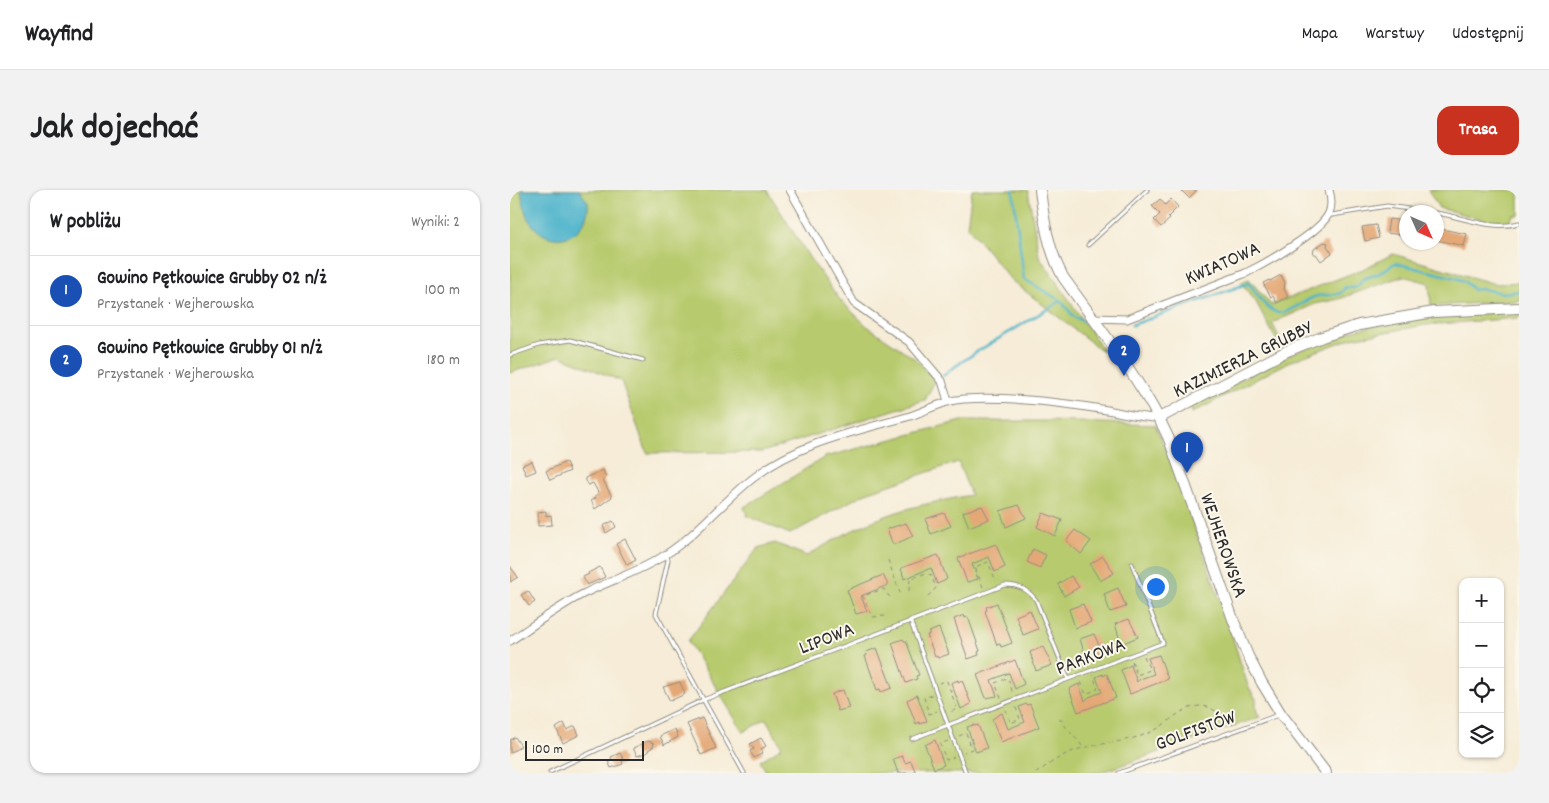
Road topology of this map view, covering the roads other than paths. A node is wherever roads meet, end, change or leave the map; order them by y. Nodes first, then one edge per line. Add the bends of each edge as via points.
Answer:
1 (790, 190) edge
2 (1040, 190) edge
3 (1147, 190) edge
4 (1330, 190) edge
5 (1399, 208) edge
6 (1328, 215) junction
7 (1444, 215) edge
8 (1519, 223) edge
9 (1088, 245) dead end
10 (1519, 308) edge
11 (1092, 318) junction
12 (510, 355) edge
13 (643, 360) dead end
14 (948, 402) junction
15 (1159, 418) junction
16 (666, 554) junction
17 (1132, 564) dead end
18 (910, 620) junction
19 (510, 641) edge
20 (1068, 679) junction
21 (703, 700) junction
22 (1281, 714) junction
23 (948, 725) junction
24 (912, 739) dead end
25 (550, 772) edge
26 (744, 773) edge
27 (966, 773) edge
28 (1119, 773) edge
29 (1326, 773) edge

1 - 14 street via 854,303 909,342 942,380
2 - 11 street, WEJHEROWSKA via 1045,230 1054,259
3 - 9 lane
4 - 6 street
5 - 6 lane via 1387,206
6 - 11 street, KWIATOWA via 1314,231 1246,273 1126,319
7 - 8 lane via 1498,226
10 - 15 street, KAZIMIERZA GRUBBY via 1434,312 1359,325 1287,351
11 - 15 street, WEJHEROWSKA
12 - 13 lane via 539,345 570,340
14 - 15 street via 963,399 1015,400
14 - 16 street via 849,432 794,453 757,475 684,543
15 - 22 street, WEJHEROWSKA via 1248,656
16 - 19 street via 570,601
16 - 21 lane via 668,560 656,614
17 - 20 lane, PARKOWA via 1163,643
18 - 20 lane, LIPOWA via 998,587 1021,586 1036,600
18 - 21 lane, LIPOWA
18 - 23 lane
20 - 23 lane, PARKOWA
21 - 25 lane, LIPOWA
21 - 26 lane
22 - 28 lane, GOLFISTÓW
22 - 29 street, WEJHEROWSKA
23 - 24 lane, PARKOWA
23 - 27 lane

